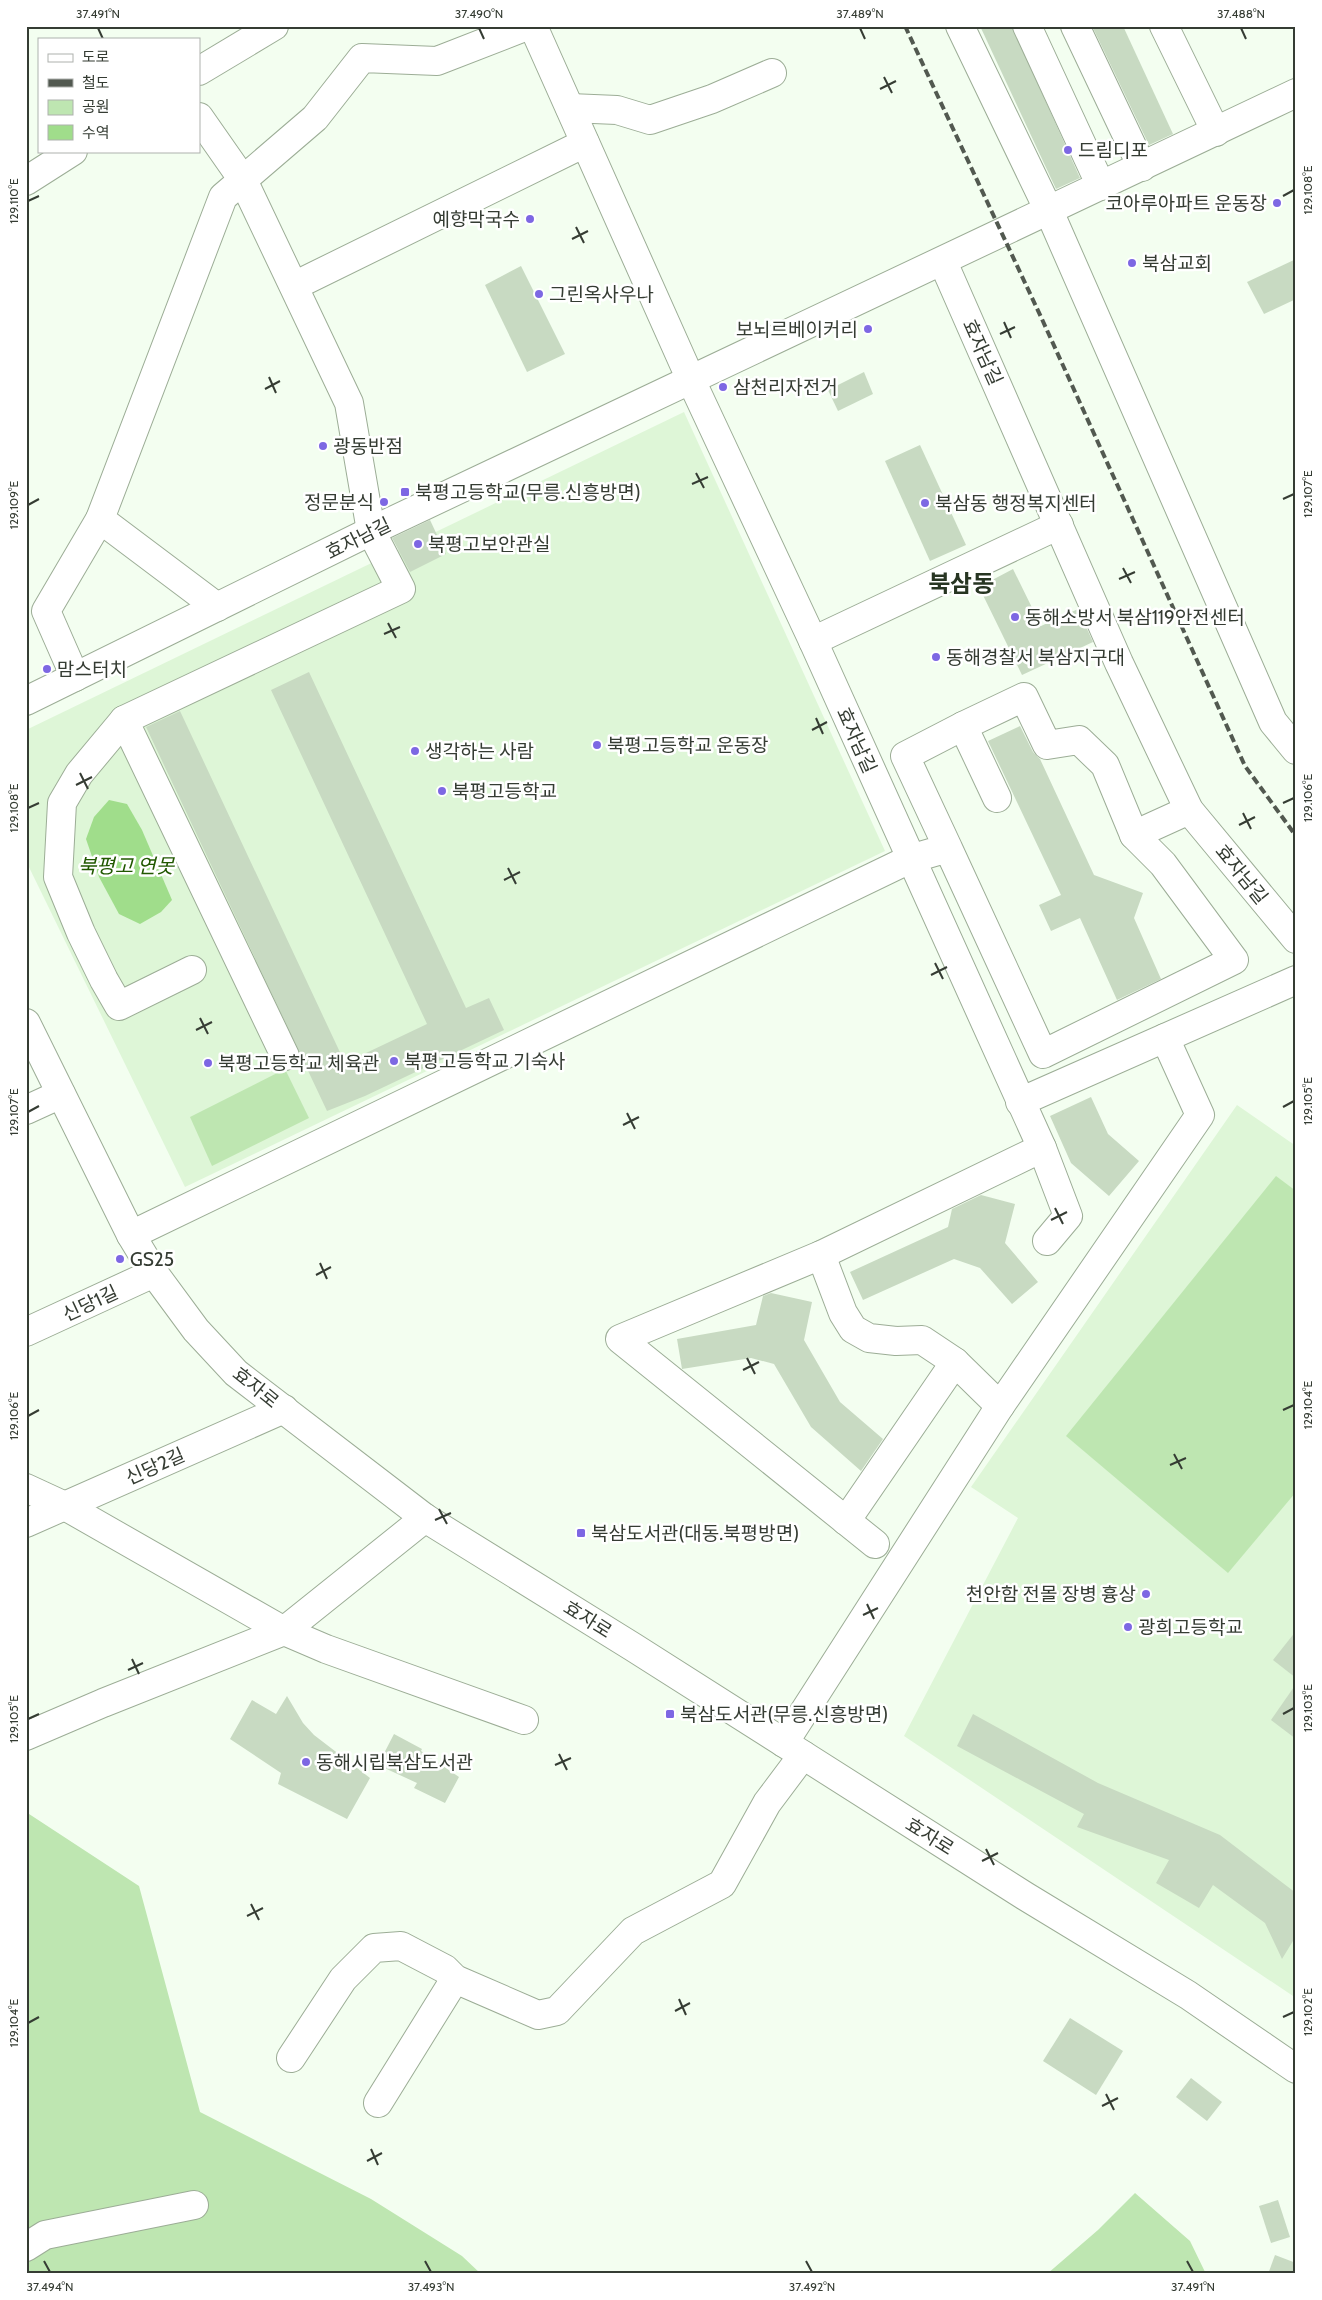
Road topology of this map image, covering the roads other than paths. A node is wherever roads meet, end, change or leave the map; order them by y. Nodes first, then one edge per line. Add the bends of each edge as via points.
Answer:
1 (274, 26) edge
2 (527, 26) edge
3 (534, 26) edge
4 (960, 26) edge
5 (1027, 26) edge
6 (1075, 26) edge
7 (1164, 26) edge
8 (200, 70) edge
9 (772, 73) dead end
10 (1296, 94) edge
11 (570, 108) junction
12 (200, 118) edge
13 (1216, 132) junction
14 (585, 143) junction
15 (71, 152) edge
16 (1142, 167) junction
17 (243, 180) junction
18 (26, 181) edge
19 (1101, 186) junction
20 (1049, 211) junction
21 (943, 262) junction
22 (294, 286) junction
23 (691, 380) junction
24 (100, 519) junction
25 (1059, 525) junction
26 (371, 531) junction
27 (217, 607) junction
28 (813, 641) junction
29 (75, 677) junction
30 (26, 701) edge
31 (124, 720) junction
32 (963, 726) junction
33 (1296, 750) edge
34 (997, 798) dead end
35 (1189, 810) junction
36 (1134, 835) junction
37 (948, 848) junction
38 (910, 859) junction
39 (1296, 939) edge
40 (192, 970) dead end
41 (1296, 980) edge
42 (26, 1023) edge
43 (1165, 1038) junction
44 (285, 1056) dead end
45 (61, 1094) junction
46 (1020, 1102) junction
47 (26, 1110) edge
48 (1042, 1148) junction
49 (131, 1235) junction
50 (1047, 1241) dead end
51 (821, 1255) junction
52 (154, 1273) junction
53 (26, 1332) edge
54 (955, 1362) junction
55 (1000, 1406) junction
56 (284, 1409) junction
57 (26, 1488) edge
58 (65, 1506) junction
59 (425, 1518) junction
60 (846, 1521) junction
61 (26, 1523) edge
62 (875, 1544) dead end
63 (284, 1631) junction
64 (524, 1720) dead end
65 (26, 1736) edge
66 (793, 1749) junction
67 (455, 1979) junction
68 (292, 2058) dead end
69 (1296, 2069) edge
70 (378, 2103) dead end
71 (194, 2205) dead end
72 (26, 2247) edge

1 - 8 street
2 - 17 street via 437,61 362,58 315,118
3 - 11 street
4 - 20 street
5 - 19 street
6 - 16 street
7 - 13 street
9 - 11 street via 712,99 650,120 617,110
10 - 13 street, 효자남길
11 - 14 street
12 - 17 street
13 - 16 street, 효자남길
14 - 22 street
14 - 23 street
15 - 18 street
16 - 19 street, 효자남길
17 - 22 street
17 - 24 street via 223,197
19 - 20 street, 효자남길
20 - 21 street, 효자남길
20 - 33 street via 1273,722
21 - 23 street, 효자남길
21 - 25 street, 효자남길
22 - 26 street via 349,403
23 - 26 street, 효자남길
23 - 28 street, 효자남길
24 - 27 street
24 - 29 street via 46,612
25 - 28 street
25 - 35 street, 효자남길 via 1119,663
26 - 27 street, 효자남길
26 - 31 street via 401,589
27 - 29 street, 효자남길
28 - 38 street, 효자남길
29 - 30 street, 효자남길
31 - 40 street via 80,774 62,803 58,877 81,933 119,1006
31 - 44 street
32 - 34 street
32 - 36 street via 1024,697 1047,745 1079,740 1104,765
32 - 37 street via 905,756
35 - 36 street
35 - 39 street, 효자남길
36 - 37 street via 1162,864 1234,960 1043,1054
37 - 38 street
38 - 46 street, 효자남길
38 - 49 street
41 - 43 street
42 - 45 street, 효자로
43 - 46 street
43 - 55 street via 1200,1115
45 - 47 street
45 - 49 street, 효자로
46 - 48 street, 효자남길
48 - 50 street, 효자남길 via 1068,1216
48 - 51 street
49 - 52 street, 효자로
51 - 54 street via 843,1313 853,1330 890,1351 922,1340
51 - 60 street via 620,1339
52 - 53 street, 신당1길
52 - 56 street, 효자로 via 196,1330 236,1373
54 - 55 street
54 - 60 street
55 - 66 street
56 - 58 street, 신당2길
56 - 59 street, 효자로
57 - 58 street
58 - 61 street, 신당2길
58 - 63 street
59 - 63 street
59 - 66 street, 효자로
60 - 62 street
63 - 64 street
63 - 65 street
66 - 67 street via 722,1884 633,1931 556,2011 538,2015
66 - 69 street, 효자로 via 1188,1995
67 - 68 street via 445,1969 401,1946 374,1948 344,1979
67 - 70 street
71 - 72 street via 45,2234

